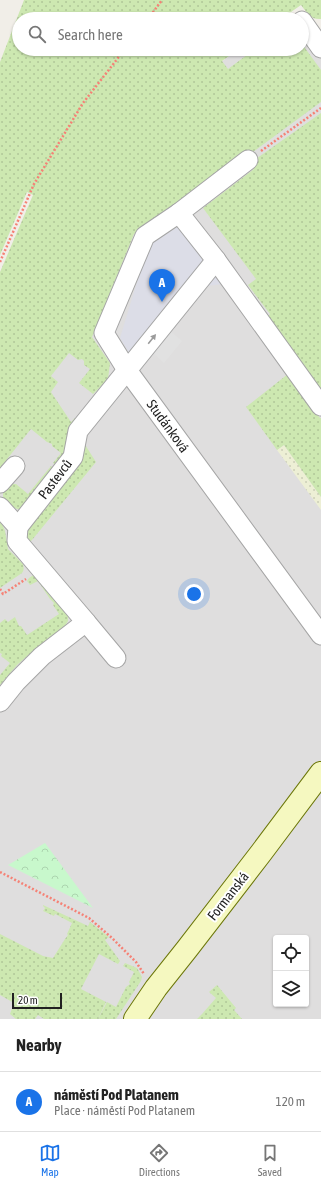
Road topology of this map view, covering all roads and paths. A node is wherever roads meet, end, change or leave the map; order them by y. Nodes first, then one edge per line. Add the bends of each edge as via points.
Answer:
1 (162, 0) edge
2 (153, 12) edge
3 (309, 28) edge
4 (319, 40) edge
5 (119, 56) edge
6 (321, 108) edge
7 (248, 160) joint
8 (179, 213) junction
9 (216, 260) junction
10 (0, 262) edge
11 (127, 370) junction
12 (321, 406) edge
13 (15, 466) dead end
14 (0, 483) edge
15 (0, 506) edge
16 (18, 527) junction
17 (38, 565) junction
18 (0, 589) edge
19 (86, 622) junction
20 (321, 635) edge
21 (116, 658) dead end
22 (0, 702) edge
23 (321, 773) edge
24 (0, 872) edge
25 (146, 980) dead end
26 (136, 1018) edge

1 - 2 path
3 - 4 street
5 - 10 path via 83,102 34,184
6 - 7 path
7 - 8 street, Studánková
8 - 9 street
8 - 11 street, Studánková via 145,236 104,333
11 -> 9 street, Pastevců
9 - 12 street
11 - 16 street, Pastevců via 78,431 73,457
11 - 20 street, Studánková
13 - 14 street
15 - 16 street
16 - 17 street via 17,540
17 - 18 path via 26,579 3,594
17 - 19 street
19 - 21 street
19 - 22 street via 42,656
23 - 26 street, Formanská via 156,988
24 - 25 path via 89,918 136,962

